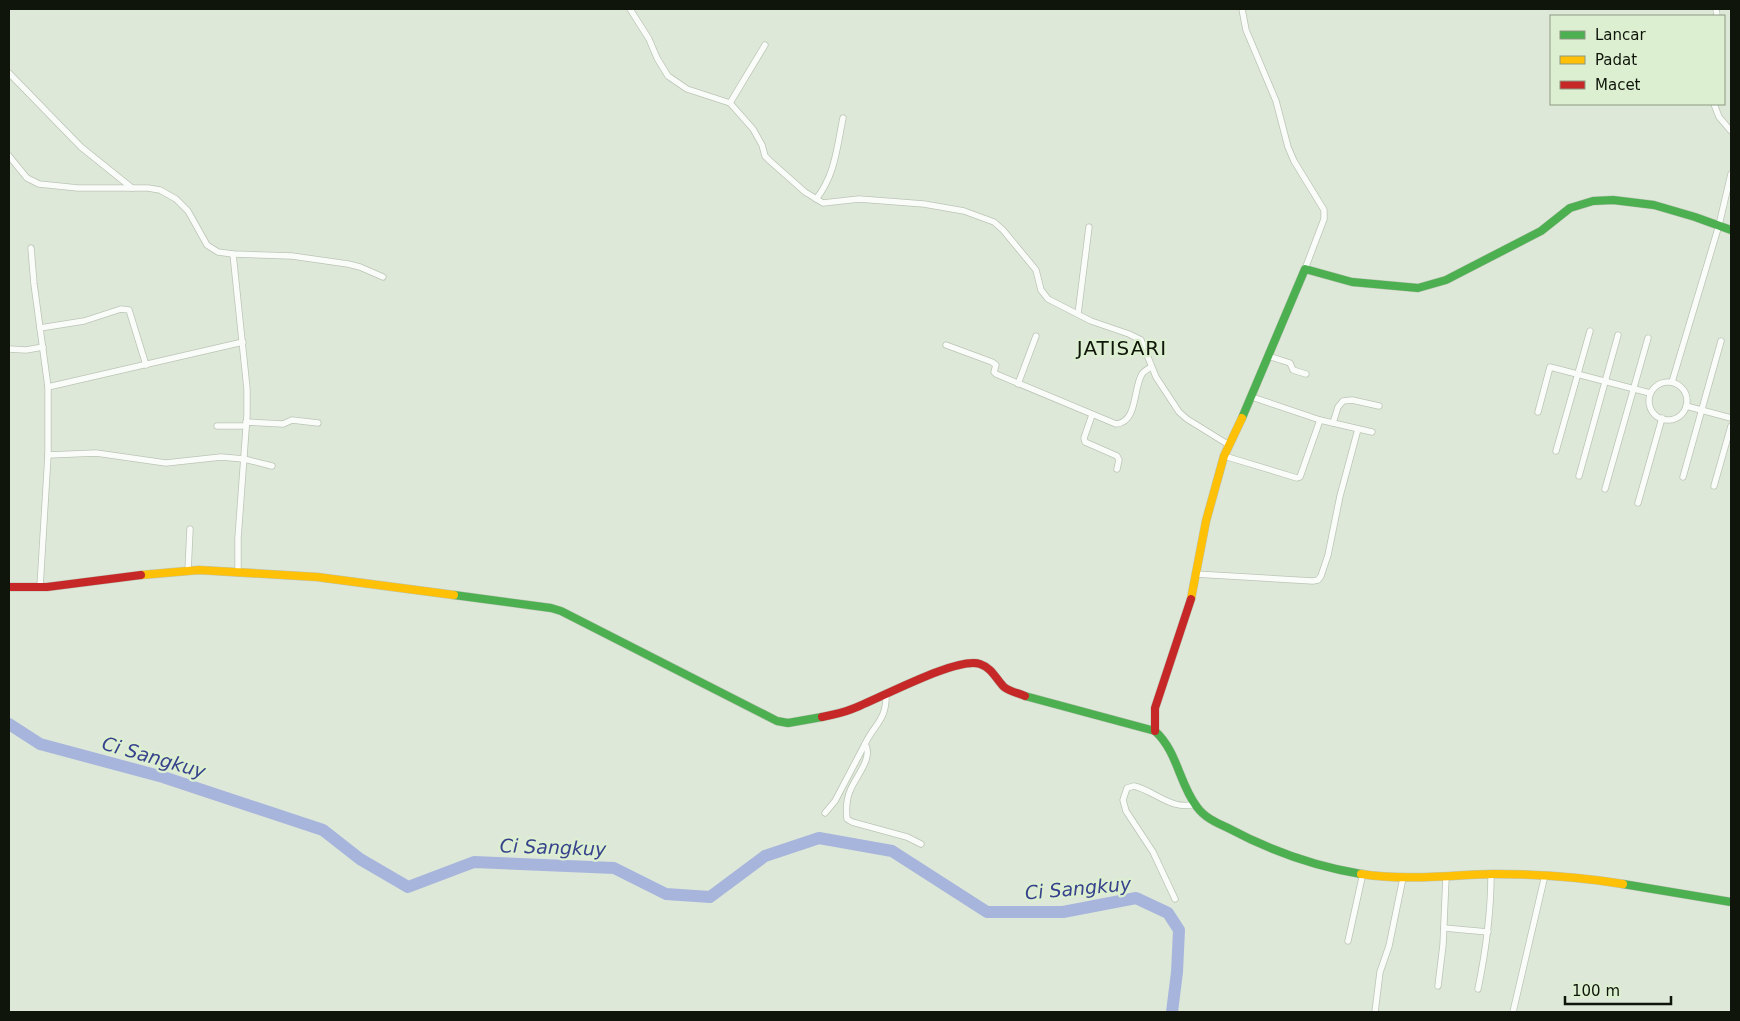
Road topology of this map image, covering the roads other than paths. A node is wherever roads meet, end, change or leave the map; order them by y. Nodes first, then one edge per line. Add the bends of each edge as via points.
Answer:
1 (630, 9) edge
2 (1242, 9) edge
3 (765, 45) dead end
4 (9, 74) edge
5 (730, 104) junction
6 (1714, 105) edge
7 (842, 118) dead end
8 (1731, 131) edge
9 (9, 156) edge
10 (1731, 174) edge
11 (132, 188) junction
12 (816, 199) junction
13 (1719, 225) junction
14 (1089, 227) dead end
15 (1731, 230) edge
16 (31, 248) dead end
17 (233, 254) junction
18 (1305, 269) junction
19 (383, 277) dead end
20 (1078, 314) junction
21 (40, 328) junction
22 (1590, 331) dead end
23 (1618, 335) dead end
24 (1036, 336) dead end
25 (1648, 338) dead end
26 (1722, 341) dead end
27 (243, 342) junction
28 (946, 344) dead end
29 (44, 347) junction
30 (9, 349) edge
31 (1268, 356) junction
32 (146, 364) junction
33 (1151, 367) junction
34 (1306, 374) dead end
35 (1577, 374) junction
36 (1606, 382) junction
37 (1672, 382) junction
38 (1018, 384) junction
39 (48, 387) junction
40 (1634, 389) junction
41 (1650, 393) junction
42 (1252, 397) junction
43 (1379, 406) dead end
44 (1686, 406) junction
45 (1702, 410) junction
46 (1538, 412) dead end
47 (1092, 415) junction
48 (1662, 418) junction
49 (1731, 418) edge
50 (1320, 420) junction
51 (318, 423) dead end
52 (1333, 423) junction
53 (246, 424) junction
54 (217, 426) dead end
55 (1731, 426) edge
56 (1358, 429) junction
57 (1372, 432) dead end
58 (1229, 445) junction
59 (1556, 451) dead end
60 (48, 455) junction
61 (1224, 456) junction
62 (244, 459) junction
63 (272, 466) dead end
64 (1117, 469) dead end
65 (1579, 476) dead end
66 (1683, 476) dead end
67 (1714, 486) dead end
68 (1605, 490) dead end
69 (1638, 503) dead end
70 (190, 529) dead end
71 (188, 571) junction
72 (238, 573) junction
73 (1195, 574) junction
74 (9, 587) edge
75 (40, 587) junction
76 (886, 693) junction
77 (1155, 731) junction
78 (865, 744) junction
79 (1194, 804) junction
80 (825, 813) dead end
81 (921, 844) dead end
82 (1363, 873) junction
83 (1491, 874) junction
84 (1545, 876) junction
85 (1446, 877) junction
86 (1403, 878) junction
87 (1175, 899) dead end
88 (1731, 902) edge
89 (1444, 928) junction
90 (1488, 932) junction
91 (1348, 941) dead end
92 (1438, 986) dead end
93 (1478, 989) dead end
94 (1375, 1012) edge
95 (1513, 1012) edge

1 - 5 street via 668,76 687,89
2 - 18 street via 1246,30 1276,101 1288,147 1324,210 1324,219
3 - 5 street
4 - 11 street via 81,147
5 - 12 street via 754,129 770,161
6 - 8 street via 1719,117
7 - 12 street via 838,151 827,185
9 - 11 street via 27,178 39,184
10 - 13 street
11 - 17 street via 160,190 176,199 192,216 207,246
12 - 20 street via 827,203 858,199 922,204 964,211 994,222 1036,270 1041,290 1048,300
13 - 15 street
13 - 18 street via 1663,207 1596,201 1574,206 1533,235 1446,280 1424,287 1352,282
13 - 37 street
14 - 20 street
16 - 21 street
17 - 19 street via 292,256 348,264
17 - 27 street
18 - 31 street
20 - 33 street via 1140,340
21 - 29 street
21 - 32 street via 129,310
22 - 35 street
23 - 36 street
24 - 38 street
25 - 40 street
26 - 45 street
27 - 32 street
27 - 53 street
28 - 38 street via 992,362 996,365 995,373
29 - 30 street
29 - 39 street
31 - 34 street via 1290,363 1293,370
31 - 42 street
32 - 39 street
33 - 47 street via 1141,376 1131,411 1123,423 1116,424
33 - 58 street via 1183,417
35 - 36 street
35 - 46 street via 1550,367
35 - 59 street
36 - 40 street
36 - 65 street
37 - 41 street via 1662,382
37 - 44 street via 1682,388 1687,397
38 - 47 street
39 - 60 street
40 - 41 street
40 - 68 street
41 - 48 street via 1650,409
42 - 50 street
42 - 58 street
43 - 52 street via 1343,401
44 - 45 street
44 - 48 street via 1678,417
45 - 49 street
45 - 66 street
47 - 64 street via 1085,442 1117,456
48 - 69 street
50 - 52 street
50 - 61 street via 1300,477
51 - 53 street via 292,420 283,424
52 - 56 street
53 - 54 street
53 - 62 street
55 - 67 street
56 - 57 street
56 - 73 street via 1328,555 1318,580
58 - 61 street
60 - 62 street via 96,453 166,463 221,457
60 - 75 street
61 - 73 street
62 - 63 street
62 - 72 street
70 - 71 street
71 - 72 street
71 - 75 street
72 - 76 street via 338,580 556,609 782,723 848,711
73 - 77 street via 1188,612 1155,708
74 - 75 street
76 - 77 street via 957,666 979,663 989,668 1008,690
76 - 78 street via 883,717
77 - 79 street via 1165,739
78 - 80 street via 835,801
78 - 81 street via 868,755 849,791 847,819
79 - 82 street via 1204,815 1271,850 1318,866
79 - 87 street via 1177,806 1134,786 1127,788 1123,800
82 - 86 street
82 - 91 street
83 - 84 street
83 - 85 street
83 - 90 street
84 - 88 street
84 - 95 street
85 - 86 street
85 - 89 street
86 - 94 street via 1390,946 1380,972
89 - 90 street
89 - 92 street
90 - 93 street

